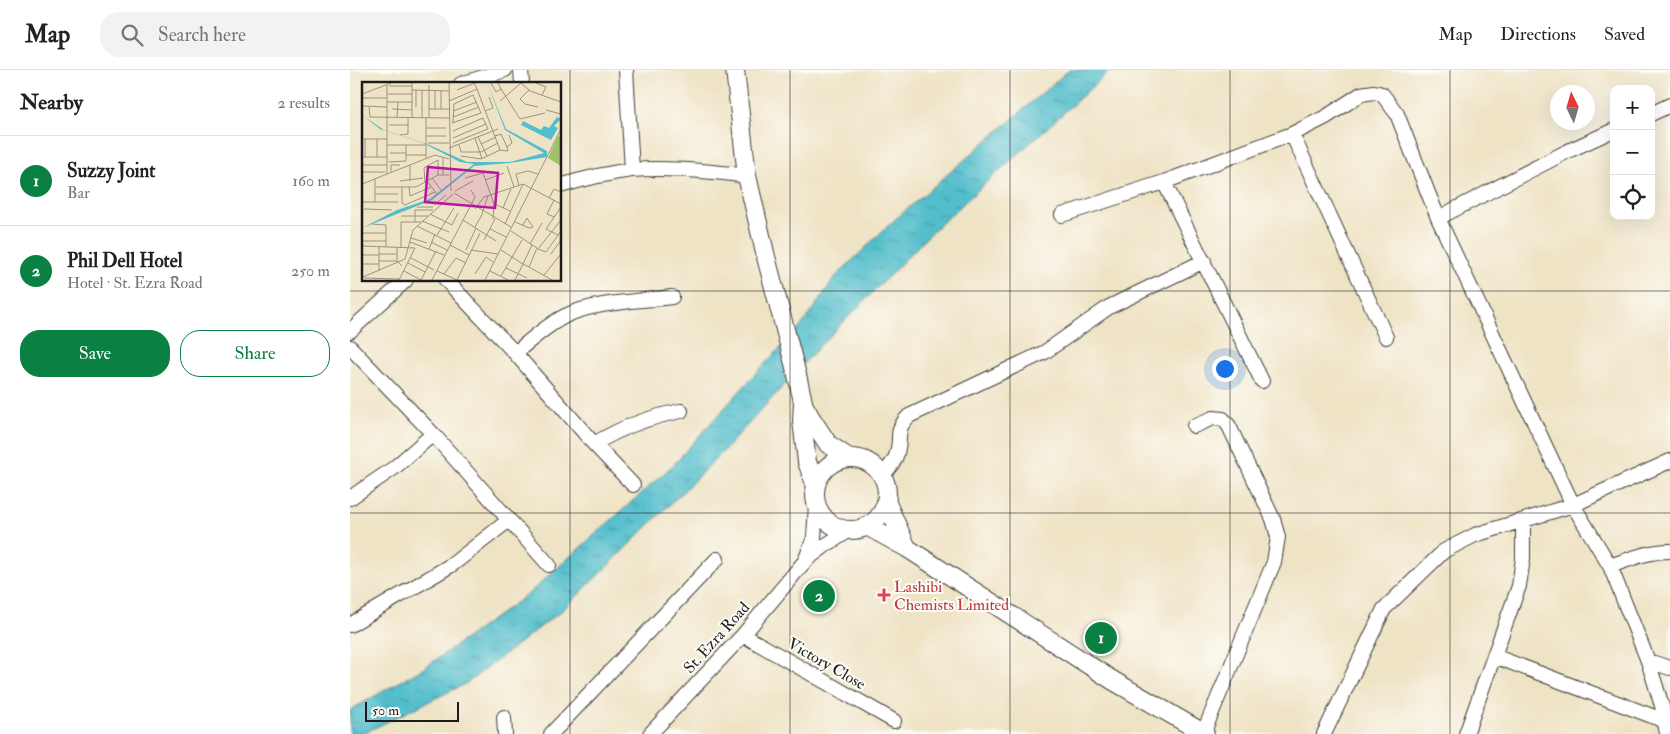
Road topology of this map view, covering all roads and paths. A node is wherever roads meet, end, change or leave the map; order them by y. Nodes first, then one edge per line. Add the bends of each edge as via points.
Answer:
1 (505, 70) edge
2 (626, 70) edge
3 (735, 70) edge
4 (467, 82) edge
5 (1670, 105) edge
6 (1655, 112) edge
7 (1610, 132) edge
8 (1292, 134) junction
9 (632, 170) junction
10 (747, 176) junction
11 (1164, 182) junction
12 (561, 186) edge
13 (1062, 216) dead end
14 (1438, 218) junction
15 (1204, 261) junction
16 (405, 281) edge
17 (447, 281) edge
18 (672, 297) dead end
19 (350, 331) edge
20 (1386, 337) dead end
21 (350, 347) edge
22 (515, 353) junction
23 (1262, 381) dead end
24 (803, 402) junction
25 (681, 411) dead end
26 (1194, 426) dead end
27 (433, 434) junction
28 (594, 444) junction
29 (849, 458) junction
30 (1670, 461) edge
31 (882, 476) junction
32 (633, 485) dead end
33 (816, 486) junction
34 (350, 498) edge
35 (886, 501) junction
36 (816, 504) junction
37 (1574, 505) junction
38 (509, 520) junction
39 (1523, 521) junction
40 (867, 526) junction
41 (850, 530) junction
42 (907, 548) junction
43 (1670, 551) edge
44 (717, 559) dead end
45 (805, 561) junction
46 (549, 565) dead end
47 (1610, 566) junction
48 (350, 625) edge
49 (743, 635) junction
50 (1494, 656) junction
51 (1648, 660) junction
52 (1670, 668) edge
53 (504, 717) dead end
54 (894, 721) dead end
55 (1666, 728) edge
56 (505, 734) edge
57 (551, 734) edge
58 (650, 734) edge
59 (1204, 734) edge
60 (1324, 734) edge
61 (1466, 734) edge

1 - 4 street
2 - 9 street
3 - 10 street
5 - 6 street
7 - 14 street
8 - 11 street
8 - 14 street via 1361,94 1382,94 1397,114
8 - 20 street
9 - 10 street via 702,170
9 - 12 street
10 - 24 street
11 - 13 street
11 - 15 street
14 - 37 street
15 - 23 street
15 - 31 street via 1109,307 1045,352 909,416 899,429 897,454
16 - 19 street
17 - 22 street
18 - 22 street via 597,306 566,315
21 - 27 street
22 - 28 street
24 - 29 street via 828,444
24 - 33 street via 807,462
25 - 28 street via 637,422
26 - 59 street via 1213,418 1223,419 1229,426 1273,519 1278,537 1274,562
27 - 34 street via 394,468
27 - 38 street
28 - 32 street
29 - 31 street via 874,466
29 - 33 street via 828,466
30 - 37 street
31 - 35 street
33 - 36 street
35 - 40 street via 880,516
35 - 42 street
36 - 41 street via 829,522
36 - 45 street via 814,538
37 - 39 street
37 - 47 street
38 - 46 street
38 - 48 street via 453,564
39 - 50 street via 1519,586
39 - 60 street via 1475,535 1444,551 1384,609
40 - 41 street
40 - 42 street
41 - 45 street
42 - 59 street via 1112,680
43 - 47 street via 1657,551
44 - 57 street
45 - 49 street, St. Ezra Road
47 - 51 street
49 - 54 street, Victory Close
49 - 58 street, St. Ezra Road
50 - 55 street
50 - 61 street
51 - 52 street
51 - 55 street
53 - 56 street

